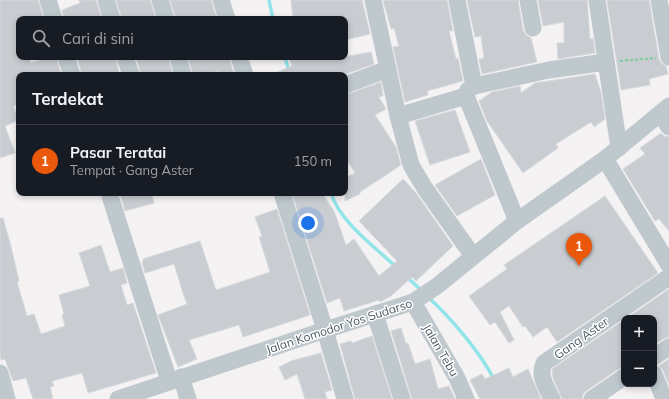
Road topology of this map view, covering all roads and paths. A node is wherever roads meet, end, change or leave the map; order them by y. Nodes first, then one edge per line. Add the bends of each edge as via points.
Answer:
1 (48, 0) edge
2 (106, 0) edge
3 (160, 0) edge
4 (220, 0) edge
5 (373, 0) edge
6 (457, 0) edge
7 (528, 0) edge
8 (597, 0) edge
9 (659, 0) edge
10 (53, 16) edge
11 (111, 16) edge
12 (165, 16) edge
13 (226, 16) edge
14 (533, 28) dead end
15 (669, 57) edge
16 (67, 60) edge
17 (126, 60) edge
18 (179, 60) edge
19 (240, 60) edge
20 (606, 62) junction
21 (388, 69) junction
22 (71, 72) edge
23 (130, 72) edge
24 (182, 72) edge
25 (243, 72) edge
26 (348, 84) edge
27 (470, 91) junction
28 (398, 116) junction
29 (666, 116) edge
30 (619, 148) junction
31 (605, 159) junction
32 (110, 196) edge
33 (283, 196) edge
34 (517, 221) junction
35 (473, 256) junction
36 (669, 265) edge
37 (669, 277) edge
38 (416, 301) junction
39 (375, 314) junction
40 (325, 330) junction
41 (669, 347) edge
42 (657, 355) edge
43 (0, 373) edge
44 (175, 379) junction
45 (621, 379) edge
46 (657, 382) edge
47 (7, 399) edge
48 (118, 399) edge
49 (188, 399) edge
50 (345, 399) edge
51 (402, 399) edge
52 (466, 399) edge
53 (552, 399) edge
54 (592, 399) edge
55 (664, 399) edge

1 - 10 street
2 - 11 street
3 - 12 street
4 - 13 street
5 - 21 street
6 - 27 street
7 - 14 street
8 - 20 street
9 - 15 street
15 - 20 path
16 - 22 street
17 - 23 street
18 - 24 street
19 - 25 street
20 - 27 street via 549,70
20 - 30 street
21 - 26 street
21 - 28 street
27 - 28 street
27 - 34 street
28 - 35 street via 412,165 424,187
29 - 30 street, Jalan Komodor Yos Sudarso
30 - 31 street, Jalan Komodor Yos Sudarso
31 - 34 street, Jalan Komodor Yos Sudarso
31 - 36 street
32 - 44 street
33 - 40 street
34 - 35 street, Jalan Komodor Yos Sudarso
35 - 38 street, Jalan Komodor Yos Sudarso
37 - 53 street, Gang Aster via 544,364 541,374
38 - 39 street, Jalan Komodor Yos Sudarso
38 - 52 street, Jalan Tebu
39 - 40 street, Jalan Komodor Yos Sudarso
39 - 51 street
40 - 44 street, Jalan Komodor Yos Sudarso
40 - 50 street
41 - 42 street
43 - 47 street
44 - 48 street, Jalan Komodor Yos Sudarso
44 - 49 street
45 - 54 street
46 - 55 street

